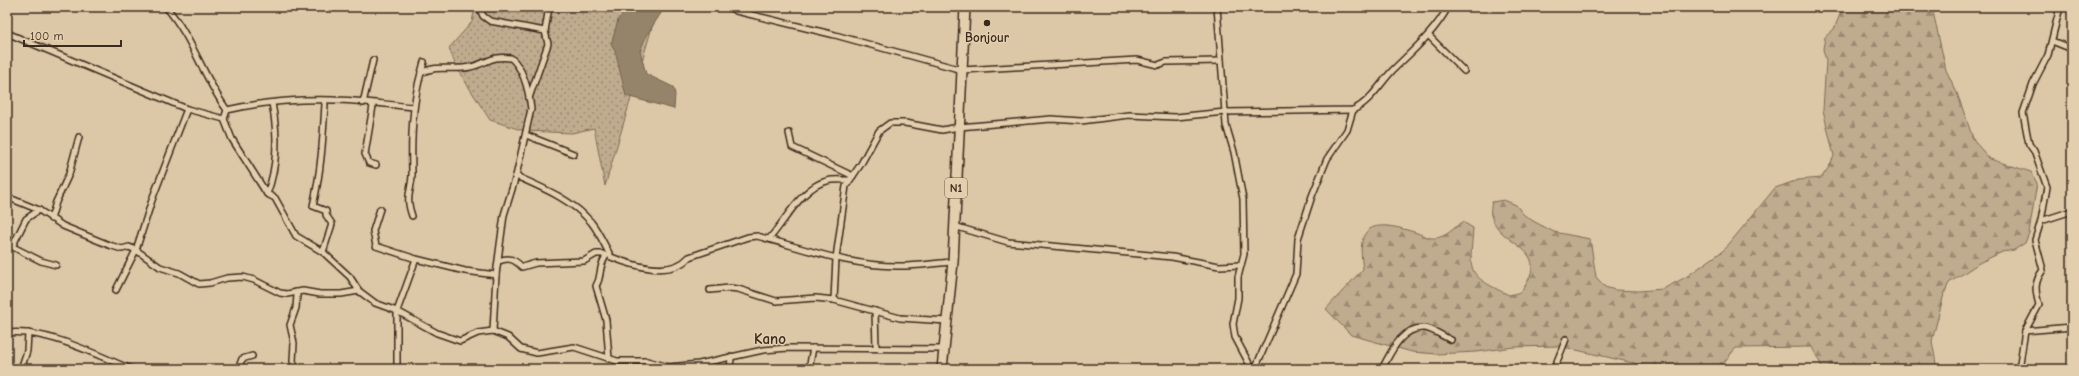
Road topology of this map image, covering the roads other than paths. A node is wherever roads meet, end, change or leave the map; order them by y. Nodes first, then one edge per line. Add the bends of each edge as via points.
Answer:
1 (166, 7) edge
2 (479, 7) edge
3 (549, 7) edge
4 (729, 7) edge
5 (965, 7) edge
6 (1217, 7) edge
7 (1448, 7) edge
8 (2057, 7) edge
9 (545, 31) junction
10 (7, 33) edge
11 (1428, 36) junction
12 (2052, 41) junction
13 (2072, 49) edge
14 (373, 60) dead end
15 (424, 62) dead end
16 (1221, 62) junction
17 (962, 70) junction
18 (1464, 71) dead end
19 (421, 73) junction
20 (529, 98) junction
21 (324, 101) junction
22 (272, 103) junction
23 (363, 103) junction
24 (370, 104) junction
25 (414, 107) junction
26 (187, 109) junction
27 (226, 110) junction
28 (1353, 110) junction
29 (1225, 112) junction
30 (224, 119) junction
31 (959, 127) junction
32 (789, 133) dead end
33 (526, 135) junction
34 (79, 137) dead end
35 (574, 154) dead end
36 (376, 165) dead end
37 (516, 176) junction
38 (852, 176) junction
39 (848, 180) junction
40 (267, 194) junction
41 (7, 197) edge
42 (380, 209) dead end
43 (39, 210) junction
44 (2072, 211) edge
45 (412, 216) dead end
46 (51, 218) junction
47 (2041, 221) junction
48 (954, 226) junction
49 (769, 239) junction
50 (10, 245) edge
51 (136, 250) junction
52 (323, 252) junction
53 (416, 258) junction
54 (836, 258) junction
55 (499, 261) junction
56 (953, 262) junction
57 (56, 265) dead end
58 (1241, 265) junction
59 (496, 275) junction
60 (116, 290) dead end
61 (710, 290) dead end
62 (359, 291) junction
63 (296, 292) junction
64 (834, 300) junction
65 (397, 311) junction
66 (875, 311) junction
67 (946, 321) junction
68 (2072, 327) edge
69 (493, 331) junction
70 (2025, 331) junction
71 (7, 333) edge
72 (28, 333) junction
73 (1566, 339) dead end
74 (1451, 340) dead end
75 (813, 348) junction
76 (876, 348) junction
77 (944, 349) junction
78 (252, 356) dead end
79 (731, 358) junction
80 (609, 359) junction
81 (658, 366) edge
82 (21, 369) edge
83 (131, 369) edge
84 (238, 369) edge
85 (296, 369) edge
86 (397, 369) edge
87 (730, 369) edge
88 (809, 369) edge
89 (942, 369) edge
90 (1252, 369) edge
91 (1255, 369) edge
92 (1382, 369) edge
93 (1554, 369) edge
94 (2019, 369) edge

1 - 27 street via 189,39 214,92
2 - 9 street via 483,16 490,21
3 - 9 street
4 - 17 street via 736,11
5 - 17 highway, N1
6 - 16 street
7 - 11 street
8 - 12 street via 2060,11
9 - 20 street via 548,44
10 - 26 street
11 - 18 street
11 - 28 street via 1390,72 1370,98
12 - 13 street
12 - 47 street via 2023,113 2029,144 2047,187
14 - 23 street
15 - 19 street
16 - 17 street via 1158,64 1137,60
16 - 29 street
17 - 31 highway, N1
19 - 20 street via 428,70 472,67 498,57 511,58 520,69
19 - 25 street
20 - 33 street via 530,119
21 - 22 street
21 - 23 street
21 - 52 street via 323,144 313,206 326,211 332,224
22 - 27 street
22 - 40 street via 277,142 273,178
23 - 24 street
24 - 25 street
24 - 36 street via 373,106 365,154 367,161
25 - 45 street via 412,172 407,202
26 - 30 street
26 - 51 street via 152,197
27 - 30 street
28 - 29 street
28 - 91 street via 1347,130 1327,159 1312,196 1298,239 1296,274
29 - 31 street via 1176,117 1129,115 1081,121 1051,119
29 - 58 street via 1243,199 1244,254
30 - 40 street via 232,139
31 - 38 street via 942,130 905,123 890,123 879,131
31 - 48 highway, N1
32 - 38 street via 792,147
33 - 35 street
33 - 37 street
34 - 46 street via 69,174
37 - 49 street via 552,191 572,204 591,223 611,257 648,268 668,268 683,264 689,257 748,237
37 - 55 street via 504,215
38 - 39 street
39 - 49 street via 827,181 805,192
39 - 54 street
40 - 52 street via 275,198 296,236
41 - 43 street
42 - 53 street via 373,231 376,246
43 - 46 street
43 - 50 street via 26,219
44 - 47 street
46 - 51 street via 62,226 109,245
47 - 70 street via 2035,240 2043,270 2036,280 2035,290 2039,305
48 - 56 highway, N1
48 - 58 street via 1008,242 1172,257 1219,266
49 - 54 street
50 - 57 street
51 - 60 street
51 - 63 street via 160,267 180,273 199,284 243,277 280,293
52 - 62 street via 350,277
53 - 59 street via 465,271
53 - 65 street
54 - 56 street via 900,266
54 - 64 street
55 - 59 street
55 - 80 street via 510,259 522,267 536,263 584,261 596,254 606,256 600,265 600,279 596,286 606,320
56 - 67 highway, N1
58 - 90 street via 1233,324 1235,337
59 - 69 street
61 - 64 street via 738,289 776,300
62 - 63 street via 341,294
62 - 65 street via 375,303
63 - 85 street via 296,308 290,325
64 - 66 street
65 - 69 street via 436,333 460,341 478,333
65 - 86 street
66 - 67 street via 906,318
66 - 76 street
67 - 77 highway, N1
68 - 70 street
69 - 80 street via 508,336 521,349 537,353 574,347
70 - 94 street
71 - 72 street
72 - 82 street via 27,351
72 - 83 street via 59,341
73 - 93 street
74 - 92 street via 1426,328 1410,331 1395,344
75 - 76 street
75 - 79 street via 763,350
75 - 88 street
76 - 77 street
77 - 89 highway, N1
78 - 84 street via 242,359
79 - 81 street via 677,367
79 - 87 street
80 - 81 street via 647,361

